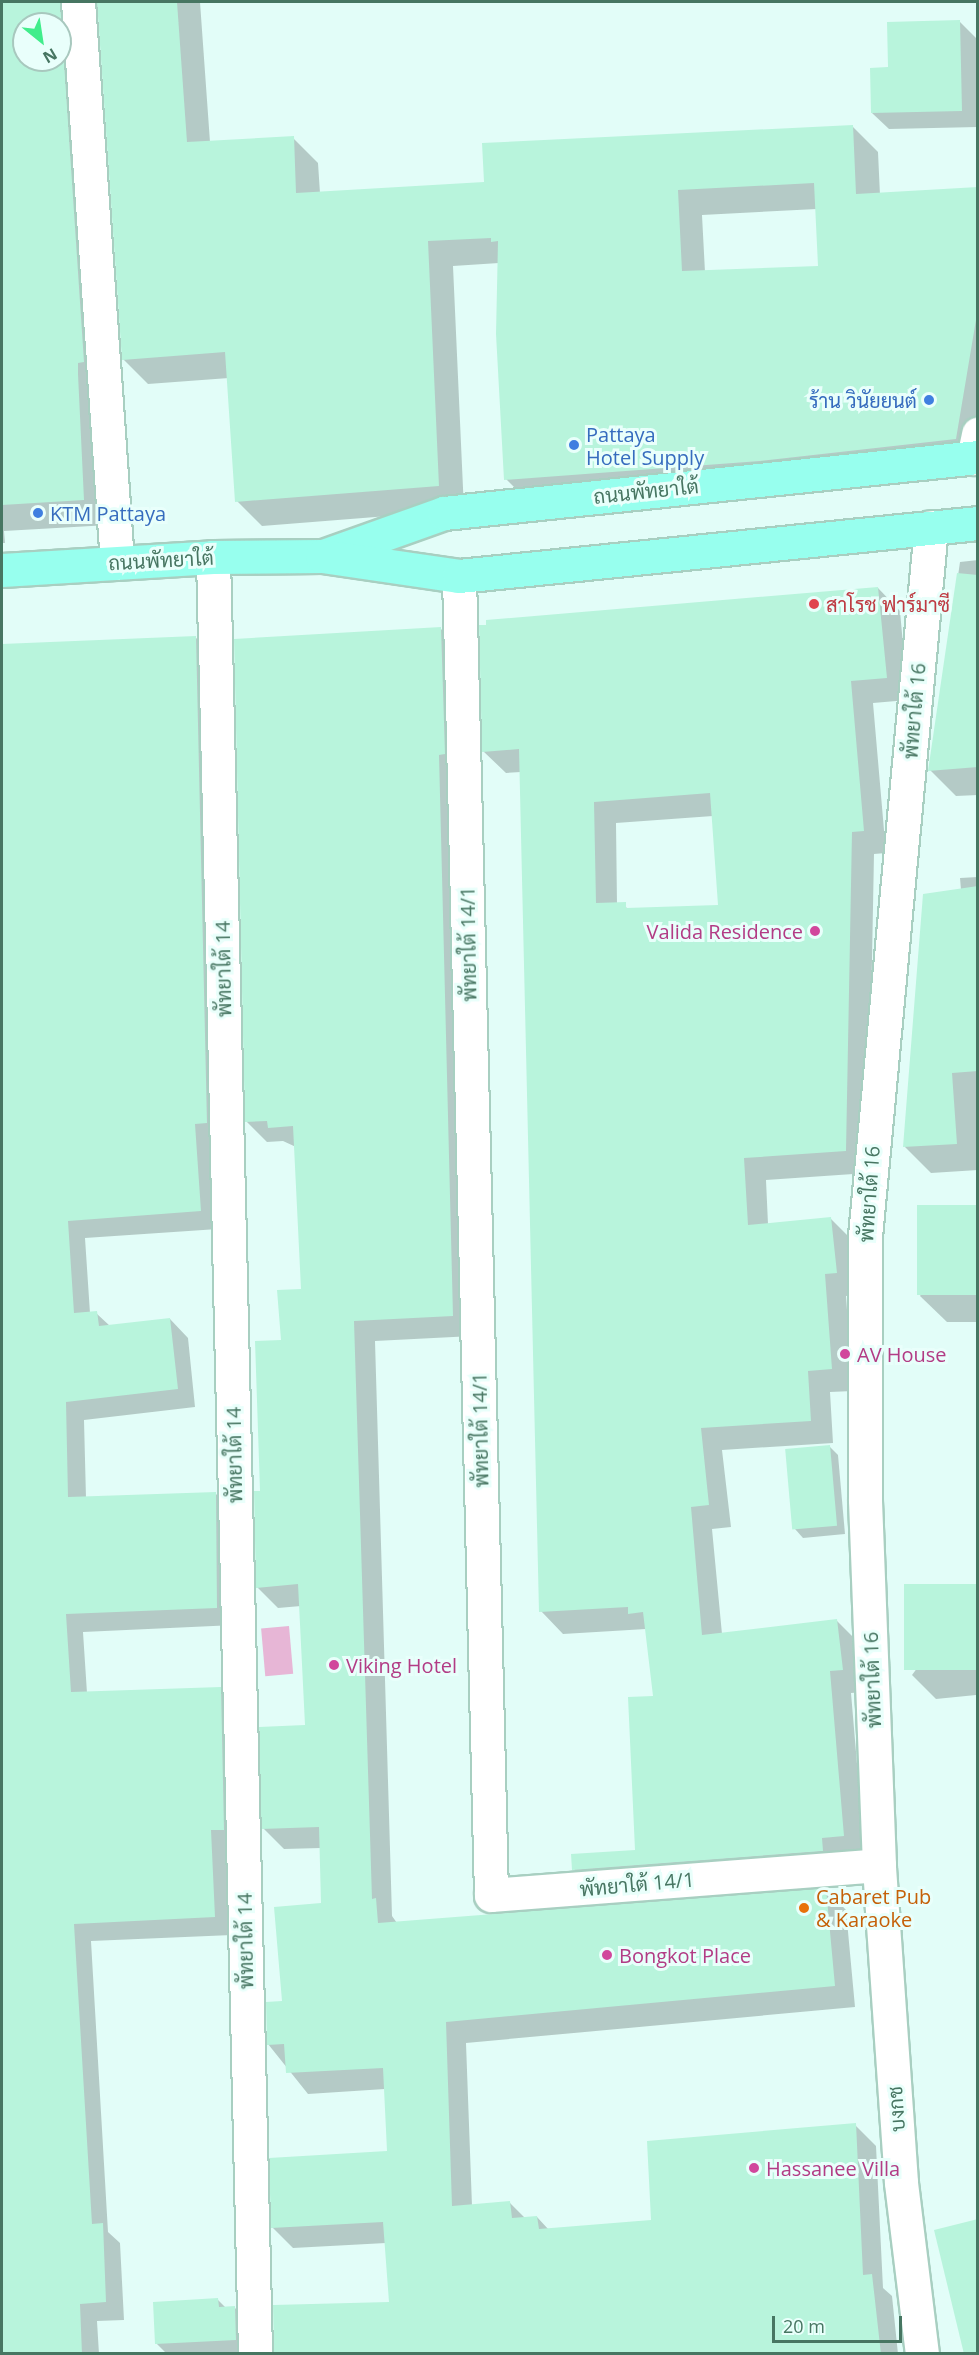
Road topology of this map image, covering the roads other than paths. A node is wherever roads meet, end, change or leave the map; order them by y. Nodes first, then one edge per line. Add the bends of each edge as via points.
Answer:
1 (78, 2) edge
2 (976, 450) edge
3 (978, 524) edge
4 (931, 527) junction
5 (322, 556) junction
6 (213, 557) junction
7 (117, 563) junction
8 (2, 570) edge
9 (459, 576) junction
10 (879, 1864) junction
11 (255, 2354) edge
12 (922, 2354) edge

1 - 7 street
2 - 5 main road, ถนนพัทยาใต้ via 444,513
3 - 4 main road, ถนนพัทยาใต้
4 - 9 main road, ถนนพัทยาใต้
4 - 10 street, พัทยาใต้ 16 via 865,1236 865,1499
5 - 6 main road, ถนนพัทยาใต้
5 - 9 main road, ถนนพัทยาใต้
6 - 7 main road, ถนนพัทยาใต้
6 - 11 street, พัทยาใต้ 14
7 - 8 main road, ถนนพัทยาใต้
9 - 10 street, พัทยาใต้ 14/1 via 491,1895
10 - 12 street, บงกช via 901,2182

